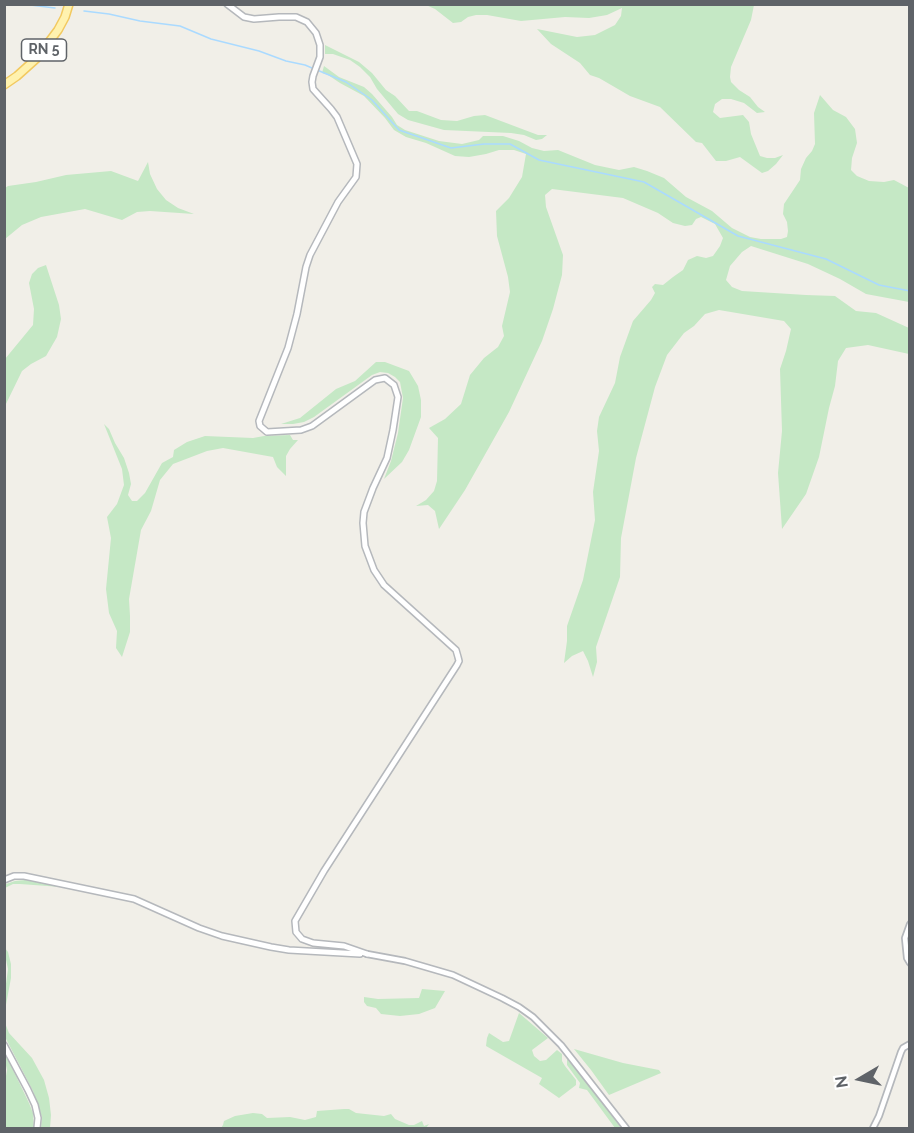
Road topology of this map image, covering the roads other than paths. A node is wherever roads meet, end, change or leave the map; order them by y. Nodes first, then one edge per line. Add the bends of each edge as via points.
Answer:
1 (69, 4) edge
2 (227, 4) edge
3 (4, 85) edge
4 (4, 880) edge
5 (909, 924) edge
6 (367, 954) junction
7 (909, 963) edge
8 (909, 1044) edge
9 (4, 1045) edge
10 (38, 1128) edge
11 (626, 1128) edge
12 (873, 1128) edge

1 - 3 main road, RN 5 via 58,30 37,58
2 - 6 street via 244,17 254,19 296,17 316,33 320,45 313,89 331,109 357,164 356,177 310,255 288,348 259,424 267,432 301,430 375,380 385,378 394,385 398,397 387,458 364,512 365,546 378,578 456,650 459,661 295,921 296,932 306,941 344,946
4 - 6 street via 24,876 134,899 210,932 271,947
5 - 7 street via 905,938
6 - 11 street via 453,975 519,1007 561,1045
8 - 12 street via 900,1052
9 - 10 street via 35,1105

